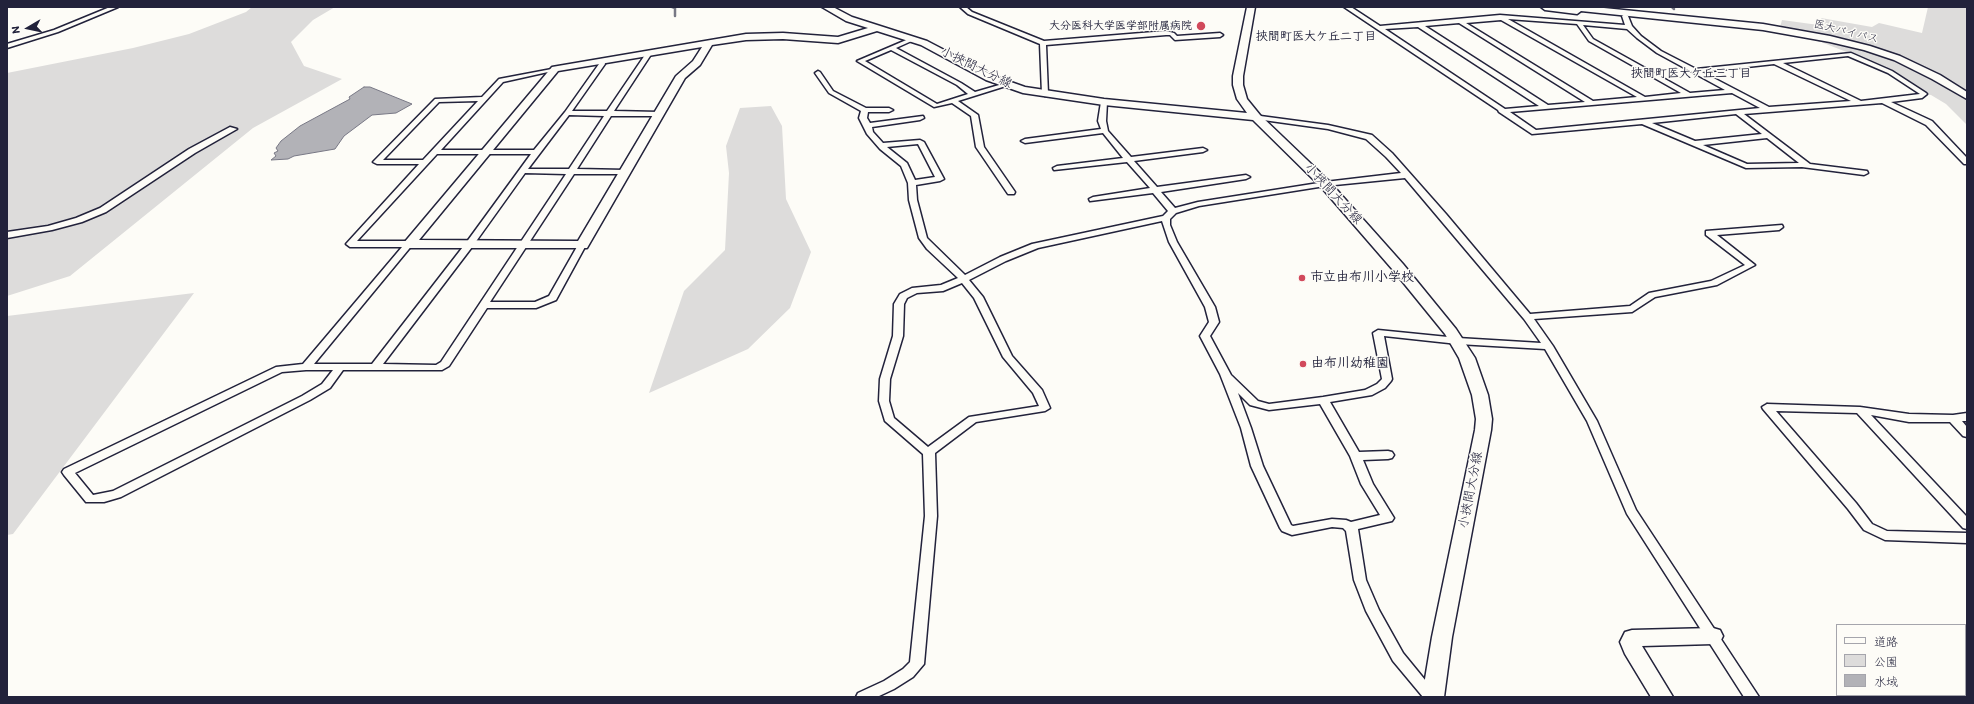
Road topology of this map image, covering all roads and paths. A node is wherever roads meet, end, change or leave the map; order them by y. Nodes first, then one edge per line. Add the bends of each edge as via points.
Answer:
1 (114, 7) edge
2 (826, 7) edge
3 (963, 7) edge
4 (1251, 7) edge
5 (1347, 7) edge
6 (1545, 7) edge
7 (1569, 7) edge
8 (1625, 12) edge
9 (1500, 17) junction
10 (1458, 20) junction
11 (1578, 22) junction
12 (1418, 24) junction
13 (1629, 27) junction
14 (877, 28) junction
15 (1379, 28) junction
16 (1220, 36) dead end
17 (913, 39) junction
18 (709, 43) junction
19 (1043, 43) junction
20 (7, 46) edge
21 (891, 48) junction
22 (649, 53) junction
23 (602, 61) junction
24 (1775, 62) junction
25 (555, 69) junction
26 (1696, 71) junction
27 (818, 73) dead end
28 (1006, 85) junction
29 (1734, 91) junction
30 (974, 94) junction
31 (1045, 94) junction
32 (1687, 94) junction
33 (1967, 96) edge
34 (1643, 98) junction
35 (483, 99) junction
36 (953, 101) junction
37 (1883, 101) junction
38 (1104, 102) junction
39 (1590, 102) junction
40 (1858, 102) junction
41 (1546, 107) junction
42 (865, 110) junction
43 (889, 110) dead end
44 (1769, 110) junction
45 (1501, 111) junction
46 (1737, 112) junction
47 (567, 114) junction
48 (609, 114) junction
49 (659, 114) junction
50 (1256, 117) junction
51 (920, 118) dead end
52 (1644, 122) junction
53 (868, 125) junction
54 (233, 129) dead end
55 (1105, 131) junction
56 (1768, 136) junction
57 (1025, 141) dead end
58 (1695, 143) junction
59 (881, 145) junction
60 (1203, 150) dead end
61 (434, 152) junction
62 (485, 152) junction
63 (536, 152) junction
64 (1129, 160) junction
65 (425, 162) junction
66 (1967, 162) edge
67 (1807, 165) junction
68 (1057, 168) dead end
69 (522, 171) junction
70 (572, 171) junction
71 (625, 172) junction
72 (1864, 173) dead end
73 (1407, 176) junction
74 (1246, 177) dead end
75 (912, 183) junction
76 (1325, 184) junction
77 (1154, 189) junction
78 (1011, 192) dead end
79 (1093, 199) dead end
80 (1169, 214) junction
81 (1780, 227) dead end
82 (7, 236) edge
83 (409, 244) junction
84 (469, 244) junction
85 (522, 245) junction
86 (582, 245) junction
87 (964, 279) junction
88 (483, 305) junction
89 (1527, 317) junction
90 (1458, 341) junction
91 (1548, 346) junction
92 (306, 368) junction
93 (375, 368) junction
94 (339, 369) junction
95 (1225, 374) junction
96 (1323, 400) junction
97 (1860, 410) junction
98 (1967, 417) edge
99 (1953, 419) junction
100 (1967, 433) edge
101 (929, 452) junction
102 (1356, 456) junction
103 (1388, 456) dead end
104 (1967, 525) edge
105 (1348, 526) junction
106 (1967, 538) edge
107 (1713, 636) junction
108 (863, 697) edge
109 (1432, 697) edge
110 (1662, 697) edge
111 (1752, 697) edge

1 - 20 street via 56,31
2 - 14 main road, 小挾間大分線 via 842,16
3 - 19 street via 970,13
4 - 50 main road via 1238,82 1242,99
5 - 15 street
6 - 8 main road, 医大バイパス
7 - 8 main road, 医大バイパス
8 - 13 street
8 - 33 main road, 医大バイパス via 1786,30 1868,48 1923,70
9 - 10 street
9 - 11 street
9 - 34 street
10 - 12 street
10 - 39 street
11 - 13 street
11 - 32 street via 1591,40
12 - 15 street
12 - 41 street
13 - 26 street via 1639,38 1659,52
14 - 17 main road, 小挾間大分線
14 - 18 main road via 838,40 765,36
15 - 45 street
16 - 19 street via 1175,38 1172,34 1166,33
17 - 21 street
17 - 28 main road, 小挾間大分線
18 - 22 main road
18 - 49 main road via 697,63 681,76
19 - 31 street
21 - 30 street
21 - 36 street via 860,61 936,106
22 - 23 main road
22 - 48 street
23 - 25 main road
23 - 47 street
24 - 26 street
24 - 37 street via 1849,54 1890,72 1924,94 1920,97
24 - 40 street
25 - 35 street via 501,80
25 - 62 main road
26 - 29 street
27 - 42 street via 831,92
28 - 30 street
28 - 31 main road, 小挾間大分線
29 - 32 street
29 - 44 street
30 - 36 street
31 - 38 main road, 小挾間大分線
32 - 34 street
34 - 39 street
35 - 61 street
35 - 65 street via 437,100 377,162
36 - 78 street via 974,115 980,147
37 - 40 street
37 - 66 street via 1929,123
38 - 50 main road, 小挾間大分線
38 - 55 street via 1102,122
39 - 41 street
40 - 44 street
41 - 45 street
42 - 43 street
42 - 53 street via 863,118
44 - 46 street
45 - 52 street via 1535,132
46 - 52 street
46 - 56 street
47 - 48 street
47 - 63 street
48 - 49 street
48 - 70 street
49 - 71 main road
50 - 73 street via 1328,127 1369,137 1375,140
50 - 76 main road, 小挾間大分線
51 - 53 street
52 - 58 street
53 - 59 street via 870,132
54 - 82 street via 192,151 103,210 50,228
55 - 57 street
55 - 64 street
56 - 58 street
56 - 67 street
58 - 67 street via 1746,166
59 - 75 street via 904,165
59 - 75 street via 920,142 940,178
60 - 64 street
61 - 62 street
61 - 65 street
62 - 63 street
62 - 83 main road
63 - 69 street
64 - 68 street
64 - 77 street
65 - 83 street via 350,244
67 - 72 street
69 - 70 street
69 - 84 street
70 - 71 street
70 - 85 street
71 - 86 main road
73 - 76 street
73 - 89 street
74 - 77 street
75 - 87 street via 913,200 923,238
76 - 80 street via 1198,204
76 - 90 main road, 小挾間大分線 via 1398,267
77 - 79 street
77 - 80 street
80 - 87 street via 1035,246 1003,258
80 - 95 street via 1166,224 1173,242 1210,307 1214,322 1205,336
81 - 89 street via 1709,233 1751,265 1714,283 1652,295 1632,309
83 - 84 main road
83 - 92 street
84 - 85 main road
84 - 93 street
85 - 86 main road
85 - 88 street
86 - 88 street via 553,298 536,305
87 - 101 street via 943,288 915,290 903,296 899,304 898,336 885,379 884,401 889,419
87 - 101 street via 978,297 1008,357 1038,392 1045,408 973,419
88 - 93 street via 445,364 438,368
89 - 91 street
90 - 91 street
90 - 96 street via 1378,333 1387,379 1381,386 1368,393
90 - 109 main road, 小挾間大分線 via 1475,378 1484,420
91 - 107 street via 1592,421 1630,511
92 - 94 street
92 - 94 street via 280,369 68,472 90,499 117,494 306,398 326,386
93 - 94 street
95 - 96 street via 1254,403 1269,406
95 - 105 street via 1246,428 1257,466 1286,528 1292,531 1332,523
96 - 102 street
97 - 99 street via 1909,418
97 - 104 street
97 - 106 street via 1767,407 1868,527 1885,535
98 - 99 street
99 - 100 street
101 - 108 street via 931,516 917,664 889,685
102 - 103 street
102 - 105 street via 1367,484 1388,518
105 - 109 street via 1352,529 1360,580 1373,611 1398,657
107 - 110 main road via 1632,638 1632,648
107 - 111 street

